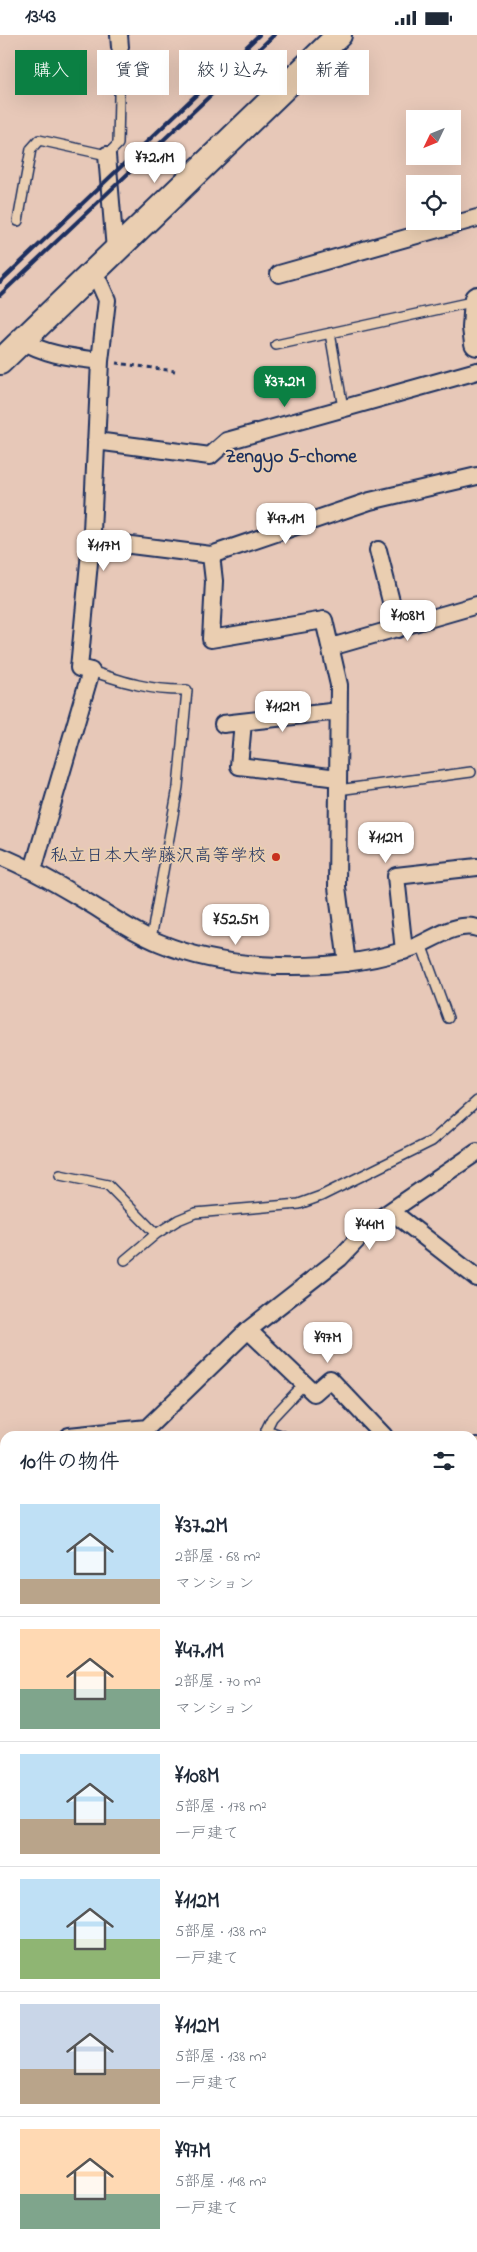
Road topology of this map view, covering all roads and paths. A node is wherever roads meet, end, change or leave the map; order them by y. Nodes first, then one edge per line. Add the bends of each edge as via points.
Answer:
1 (339, 35) edge
2 (120, 41) edge
3 (107, 155) junction
4 (477, 218) edge
5 (18, 221) dead end
6 (115, 249) junction
7 (90, 273) junction
8 (279, 274) dead end
9 (477, 300) edge
10 (330, 333) junction
11 (20, 340) junction
12 (477, 343) edge
13 (276, 345) dead end
14 (100, 361) junction
15 (0, 362) edge
16 (174, 371) dead end
17 (477, 371) edge
18 (343, 408) junction
19 (96, 441) junction
20 (477, 476) edge
21 (91, 540) junction
22 (378, 550) dead end
23 (211, 555) junction
24 (477, 605) edge
25 (398, 629) junction
26 (331, 647) junction
27 (91, 671) junction
28 (339, 711) junction
29 (242, 722) junction
30 (223, 725) dead end
31 (471, 771) dead end
32 (338, 784) junction
33 (0, 855) edge
34 (477, 867) edge
35 (33, 870) junction
36 (477, 928) edge
37 (151, 939) junction
38 (421, 944) junction
39 (404, 951) junction
40 (347, 963) junction
41 (448, 1018) dead end
42 (477, 1101) edge
43 (477, 1152) edge
44 (60, 1175) dead end
45 (391, 1211) junction
46 (156, 1234) junction
47 (125, 1260) dead end
48 (477, 1278) edge
49 (248, 1330) junction
50 (304, 1384) junction
51 (150, 1431) edge
52 (269, 1431) edge
53 (379, 1431) edge

1 - 6 street
2 - 3 lane via 118,144
3 - 5 lane via 38,141 31,149
3 - 6 street
4 - 8 street
6 - 7 street
7 - 11 street
7 - 14 street via 107,299
9 - 10 lane
9 - 12 street
10 - 13 lane
10 - 18 lane
11 - 14 street via 38,351
11 - 15 street
14 - 16 path
14 - 19 street
17 - 18 street
18 - 19 street via 227,441 210,456
19 - 21 street
20 - 23 street via 370,501
21 - 23 street
21 - 27 street via 79,667
22 - 25 street
23 - 26 street via 214,581 211,639 324,619
24 - 25 street
25 - 26 street
26 - 28 street via 339,685
27 - 35 street
27 - 37 lane via 138,687 187,690 178,787
28 - 29 street
28 - 32 street
29 - 30 street
29 - 32 street via 239,766
31 - 32 lane
32 - 40 street via 337,887
33 - 35 street
34 - 39 street via 396,876
35 - 37 street
36 - 38 street via 458,928
37 - 40 street via 190,953 238,962 278,966
38 - 39 street
38 - 41 lane
39 - 40 street
42 - 46 lane via 432,1141 321,1196 299,1205 195,1213
43 - 45 street
44 - 46 lane via 108,1185
45 - 48 street
45 - 49 street via 372,1223 340,1258
46 - 47 lane
49 - 50 street
49 - 51 street
50 - 52 lane via 272,1418 266,1430
50 - 53 street via 314,1393 330,1379

